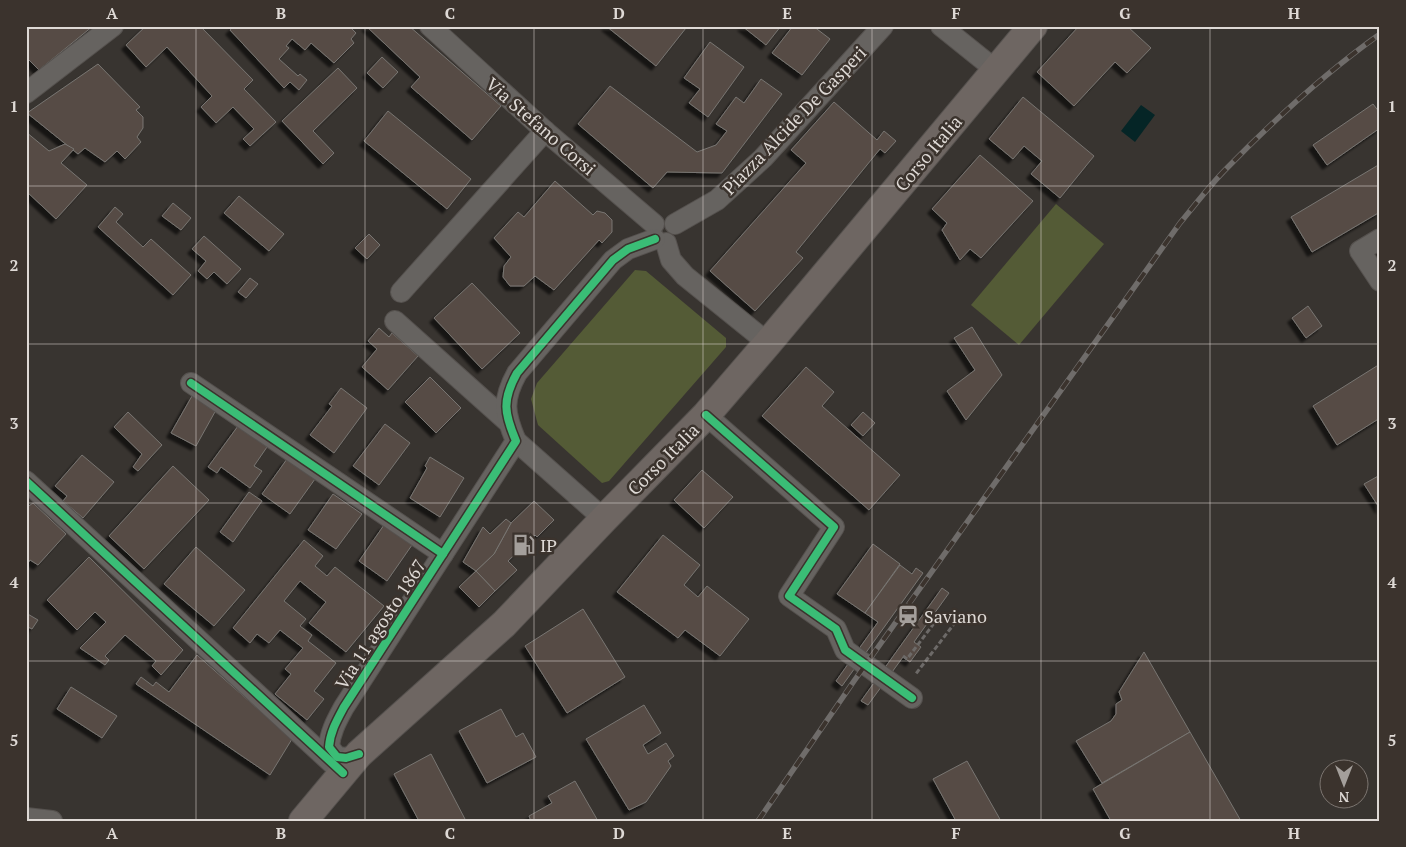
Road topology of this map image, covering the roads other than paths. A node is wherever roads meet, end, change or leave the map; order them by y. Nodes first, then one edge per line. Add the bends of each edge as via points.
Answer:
1 (113, 26) edge
2 (430, 26) edge
3 (883, 26) edge
4 (941, 26) edge
5 (1033, 26) edge
6 (997, 71) junction
7 (27, 92) edge
8 (545, 131) junction
9 (659, 235) junction
10 (1380, 239) edge
11 (1380, 281) edge
12 (401, 292) dead end
13 (395, 321) dead end
14 (768, 343) junction
15 (192, 383) dead end
16 (706, 415) junction
17 (508, 422) junction
18 (516, 441) junction
19 (26, 481) edge
20 (604, 519) junction
21 (443, 554) junction
22 (907, 695) road end
23 (351, 764) junction
24 (26, 818) edge
25 (52, 821) edge
26 (303, 821) edge

1 - 7 street
2 - 8 street, Via Stefano Corsi
3 - 9 street, Piazza Alcide De Gasperi via 763,158 717,200 675,224 676,236 670,242
4 - 6 street
5 - 6 main road, Corso Italia
6 - 14 main road, Corso Italia
8 - 9 street, Via Stefano Corsi
8 - 12 street
9 - 14 street, Via Stefano Corsi via 671,260 685,276
9 - 17 street via 628,249 613,260 525,361 510,386 506,409
10 - 11 street via 1360,251
13 - 17 street
14 - 16 main road, Corso Italia
15 - 21 street
16 - 20 main road, Corso Italia
16 - 22 street via 834,527 789,596 836,629 845,650
17 - 18 street
18 - 20 street
18 - 21 street, Via 11 agosto 1867
19 - 23 street
20 - 23 main road, Corso Italia via 504,624
21 - 23 street, Via 11 agosto 1867 via 333,727 329,747 337,757 346,758
23 - 26 main road, Corso Italia
24 - 25 street

